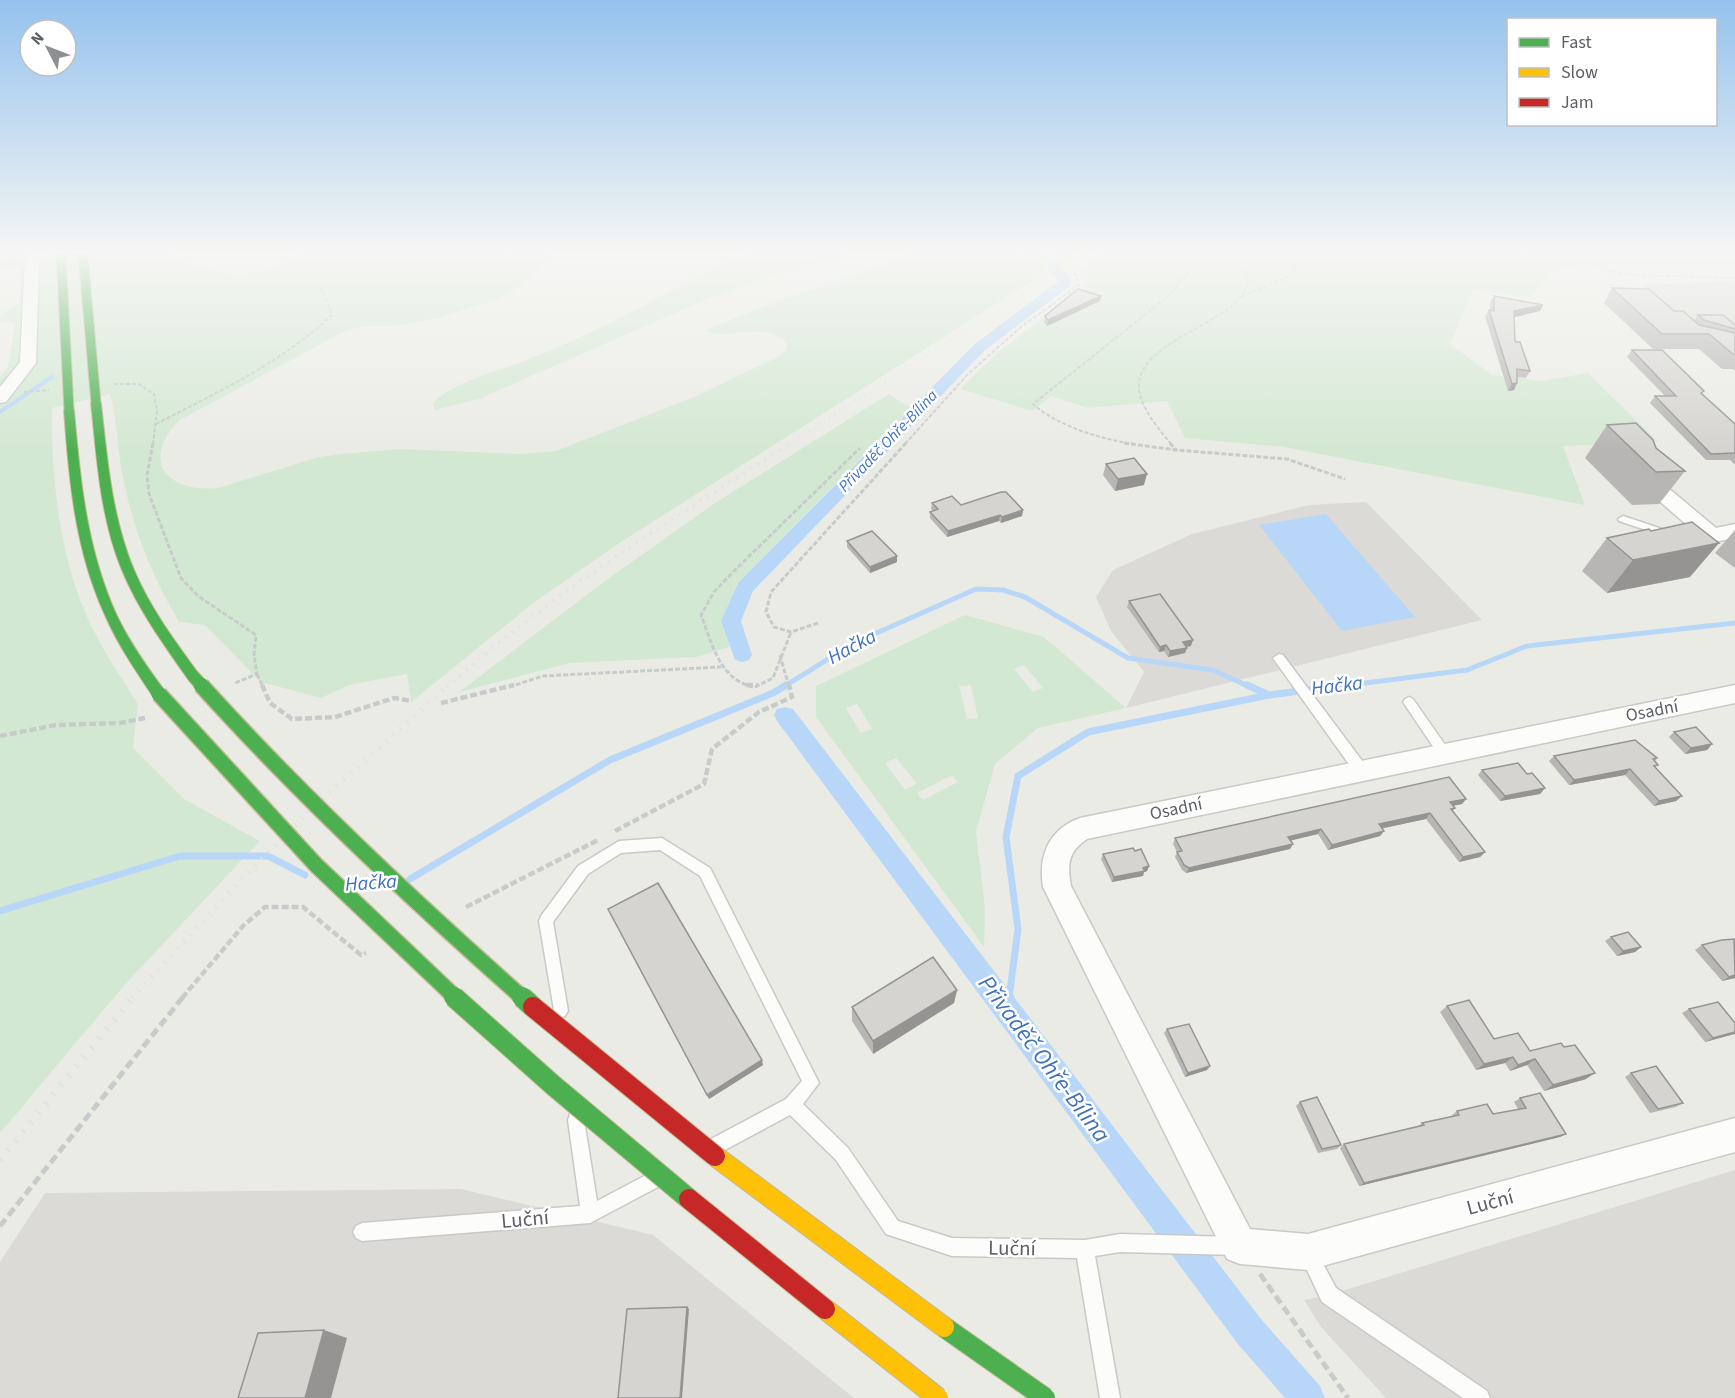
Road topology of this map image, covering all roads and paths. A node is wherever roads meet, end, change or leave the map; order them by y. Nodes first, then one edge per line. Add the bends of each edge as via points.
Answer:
1 (30, 319) edge
2 (64, 319) edge
3 (89, 319) edge
4 (328, 319) edge
5 (1032, 319) edge
6 (1143, 319) edge
7 (1213, 319) edge
8 (0, 398) edge
9 (156, 424) dead end
10 (860, 448) dead end
11 (1176, 450) junction
12 (1641, 475) edge
13 (1345, 479) dead end
14 (1623, 519) dead end
15 (1735, 531) edge
16 (1711, 535) junction
17 (1685, 541) junction
18 (1642, 549) edge
19 (818, 623) dead end
20 (791, 632) junction
21 (1279, 658) dead end
22 (721, 667) junction
23 (257, 674) dead end
24 (1735, 694) edge
25 (412, 700) dead end
26 (1409, 702) dead end
27 (441, 703) dead end
28 (1444, 753) junction
29 (1361, 770) junction
30 (566, 1050) dead end
31 (569, 1073) dead end
32 (792, 1105) junction
33 (1735, 1135) edge
34 (590, 1214) junction
35 (362, 1232) dead end
36 (1240, 1246) junction
37 (1085, 1249) junction
38 (1308, 1252) junction
39 (938, 1398) edge
40 (1045, 1398) edge
41 (1110, 1398) edge
42 (1348, 1398) edge
43 (1480, 1398) edge

1 - 8 street via 28,363
2 - 39 highway, bridge via 75,485 86,550 105,604 159,694 232,779 354,904 533,1070 712,1219
3 - 40 highway, bridge via 104,477 118,538 136,589 192,676 268,760 387,877 565,1036 748,1181 966,1344
4 - 9 path via 316,332 238,380
5 - 20 path via 968,374 771,592 766,612 774,627
6 - 11 path via 1056,382 1033,404 1042,412 1106,440
7 - 11 path via 1162,350 1139,383 1141,396 1159,430
10 - 22 path via 714,592 701,615
11 - 13 path via 1287,459
12 - 16 street
14 - 17 lane
15 - 16 street
16 - 17 street
17 - 18 street
19 - 20 path
20 - 22 path via 773,678 754,687
21 - 29 lane
22 - 27 path via 543,676
23 - 25 path via 270,703 292,719 334,717 394,698
24 - 28 street, Osadní
26 - 28 lane
28 - 29 street, Osadní
29 - 36 street, Osadní via 1080,829 1059,846 1053,867 1058,887
30 - 32 lane via 546,921 583,870 619,847 662,844 705,872 801,1062 811,1083
31 - 34 lane
32 - 34 lane, Luční
32 - 37 lane, Luční via 842,1154 892,1228 952,1247
33 - 38 street, Luční
34 - 35 lane, Luční
36 - 37 lane, Luční via 1120,1243
36 - 38 street, Luční
36 - 42 path
37 - 41 lane
38 - 43 lane via 1329,1295

